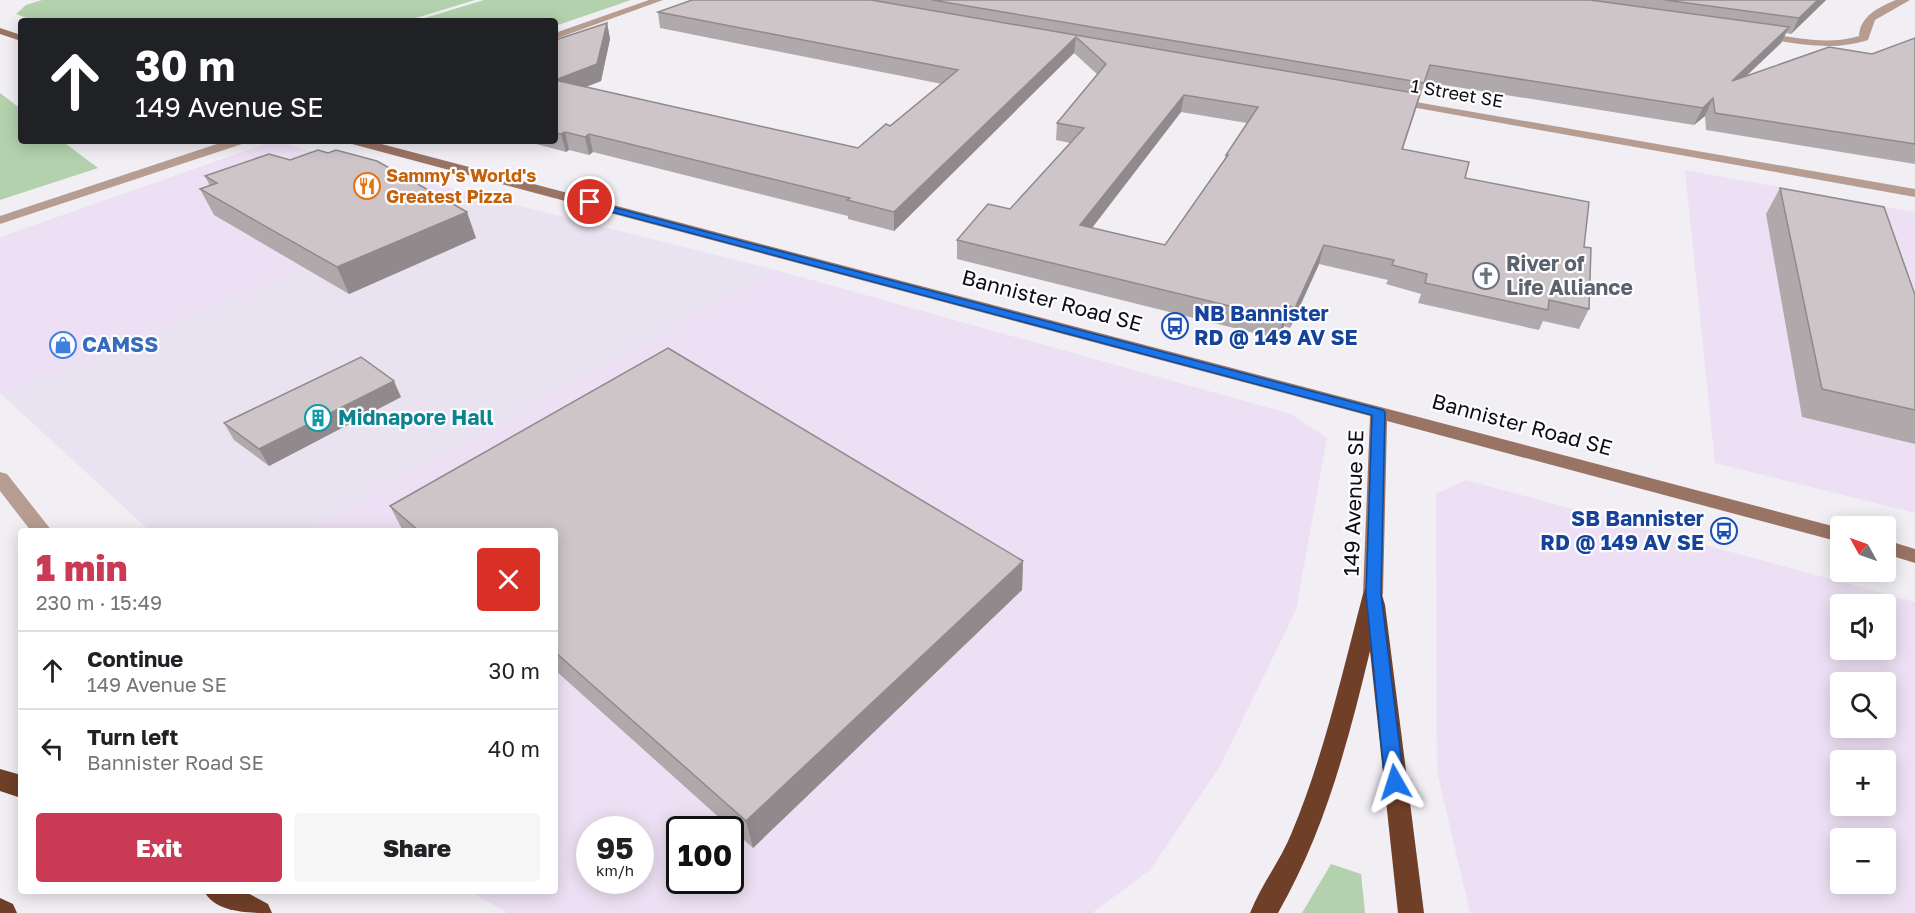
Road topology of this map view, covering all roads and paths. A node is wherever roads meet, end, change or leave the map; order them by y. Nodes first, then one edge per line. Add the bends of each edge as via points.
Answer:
1 (658, 0) edge
2 (1905, 0) edge
3 (0, 31) edge
4 (1751, 33) edge
5 (558, 35) edge
6 (18, 37) edge
7 (1377, 98) edge
8 (229, 144) edge
9 (367, 144) edge
10 (1915, 193) edge
11 (0, 220) edge
12 (1379, 412) junction
13 (0, 478) edge
14 (40, 528) edge
15 (1830, 532) edge
16 (1896, 550) edge
17 (1915, 556) edge
18 (1374, 594) junction
19 (0, 780) edge
20 (18, 786) edge
21 (223, 894) edge
22 (259, 913) edge
23 (1263, 913) edge
24 (1412, 913) edge

1 - 5 street
2 - 4 street via 1870,20 1864,38 1855,42 1828,43
3 - 6 street
7 - 10 street, 1 Street SE
8 - 11 street
9 - 12 street, Bannister Road SE
12 - 15 street, Bannister Road SE
12 - 18 street, 149 Avenue SE
13 - 14 street
16 - 17 street
18 - 23 highway via 1323,781 1280,888
18 - 24 highway
19 - 20 highway
21 - 22 highway

